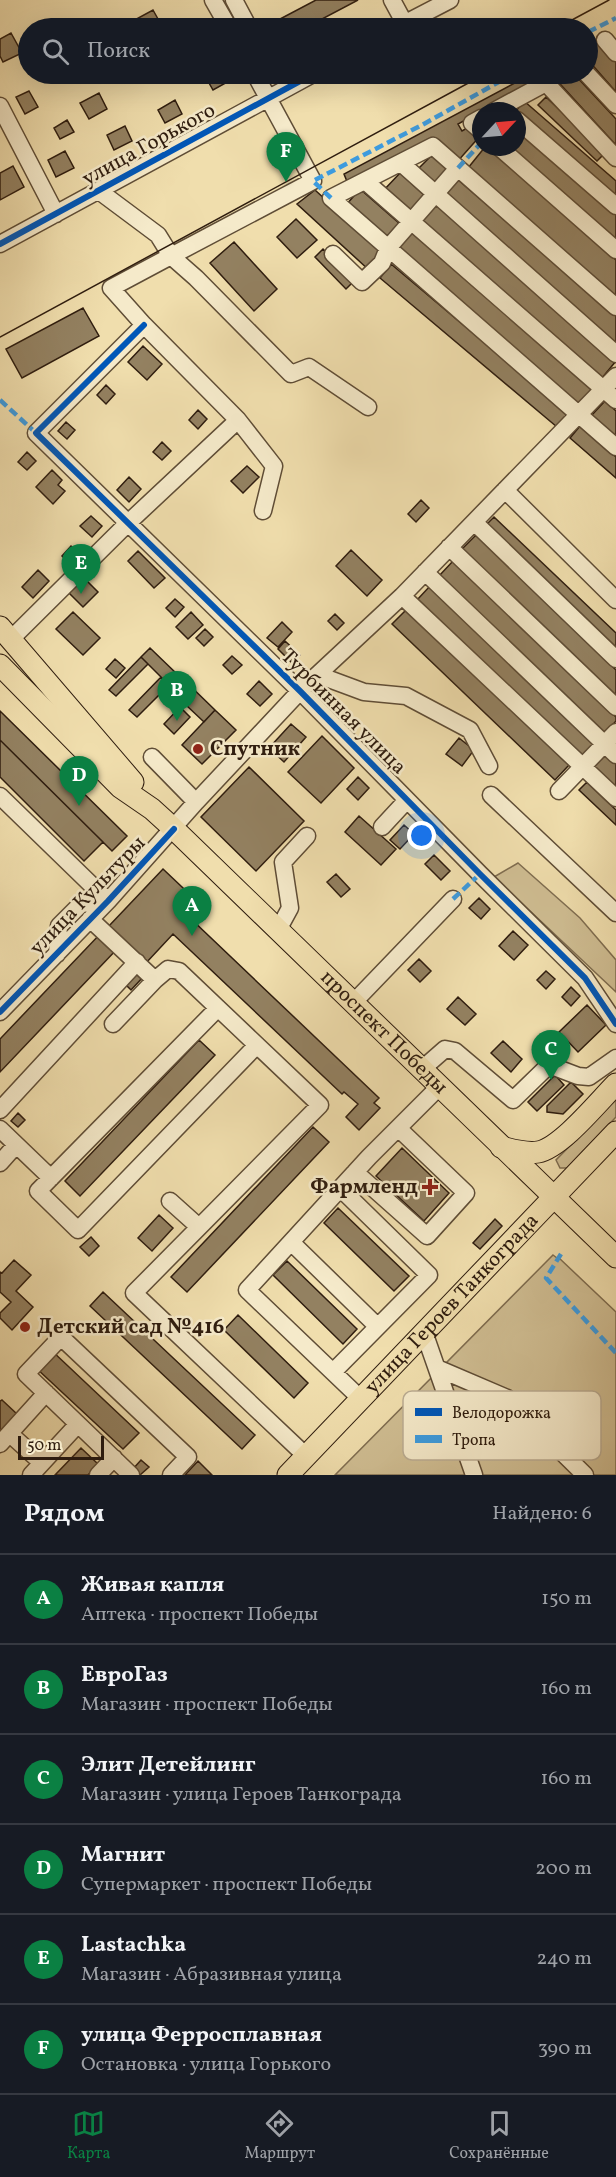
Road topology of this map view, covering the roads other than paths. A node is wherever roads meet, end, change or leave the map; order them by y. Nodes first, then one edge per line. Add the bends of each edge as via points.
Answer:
1 (213, 0) edge
2 (234, 0) edge
3 (392, 0) edge
4 (450, 0) edge
5 (224, 18) edge
6 (244, 18) edge
7 (398, 18) edge
8 (415, 18) edge
9 (262, 84) edge
10 (294, 84) edge
11 (544, 84) edge
12 (547, 84) edge
13 (596, 84) edge
14 (268, 98) junction
15 (514, 102) edge
16 (616, 105) edge
17 (0, 106) edge
18 (526, 128) edge
19 (509, 156) edge
20 (616, 158) edge
21 (401, 163) junction
22 (458, 168) junction
23 (365, 181) junction
24 (99, 191) junction
25 (435, 193) junction
26 (616, 206) edge
27 (56, 214) junction
28 (410, 222) junction
29 (0, 244) edge
30 (388, 248) junction
31 (616, 250) edge
32 (333, 254) dead end
33 (171, 256) junction
34 (616, 307) edge
35 (144, 325) junction
36 (616, 354) edge
37 (616, 376) edge
38 (610, 394) edge
39 (368, 407) dead end
40 (578, 415) junction
41 (238, 420) junction
42 (616, 447) edge
43 (505, 490) junction
44 (263, 511) dead end
45 (474, 522) junction
46 (128, 523) junction
47 (449, 548) junction
48 (425, 572) junction
49 (402, 596) junction
50 (616, 600) edge
51 (6, 633) edge
52 (616, 659) edge
53 (0, 665) edge
54 (321, 672) junction
55 (300, 692) junction
56 (616, 708) edge
57 (612, 743) edge
58 (152, 757) dead end
59 (489, 766) dead end
60 (583, 767) junction
61 (559, 791) dead end
62 (491, 795) dead end
63 (0, 796) edge
64 (616, 798) edge
65 (407, 800) junction
66 (196, 802) junction
67 (152, 809) junction
68 (382, 827) dead end
69 (174, 829) junction
70 (307, 836) dead end
71 (453, 899) dead end
72 (108, 901) junction
73 (616, 913) edge
74 (90, 919) junction
75 (278, 930) junction
76 (57, 954) junction
77 (137, 962) junction
78 (155, 980) junction
79 (353, 1003) junction
80 (218, 1008) junction
81 (0, 1012) edge
82 (113, 1024) dead end
83 (616, 1024) edge
84 (257, 1045) junction
85 (616, 1058) edge
86 (421, 1070) junction
87 (616, 1084) edge
88 (439, 1087) junction
89 (0, 1110) edge
90 (398, 1128) junction
91 (0, 1129) edge
92 (616, 1132) edge
93 (16, 1145) junction
94 (501, 1147) junction
95 (0, 1163) edge
96 (355, 1172) junction
97 (51, 1178) junction
98 (340, 1188) junction
99 (553, 1198) junction
100 (170, 1201) dead end
101 (199, 1227) junction
102 (291, 1242) junction
103 (616, 1257) edge
104 (377, 1326) junction
105 (424, 1332) junction
106 (437, 1368) junction
107 (333, 1372) junction
108 (445, 1391) edge
109 (491, 1391) edge
110 (46, 1394) junction
111 (361, 1399) junction
112 (78, 1424) junction
113 (5, 1439) edge
114 (306, 1456) junction
115 (114, 1458) junction
116 (469, 1460) edge
117 (570, 1460) edge
118 (36, 1469) edge
119 (98, 1475) edge
120 (132, 1475) edge
121 (171, 1475) edge
122 (288, 1475) edge
123 (474, 1475) edge
124 (585, 1475) edge

1 - 5 street
2 - 6 street
3 - 7 street
4 - 8 street
9 - 14 street
10 - 14 street, улица Горького
11 - 15 street
12 - 20 street
13 - 16 street
14 - 24 street, улица Горького
14 - 33 street via 313,181
17 - 27 street
18 - 26 street
19 - 31 street
21 - 22 street via 433,146
21 - 23 street
21 - 25 street
22 - 25 street
22 - 34 street
23 - 28 street
23 - 30 street via 332,198
24 - 27 street, улица Горького
24 - 33 street via 158,235
25 - 28 street
25 - 36 street
27 - 29 street, улица Горького
28 - 30 street
28 - 38 street
30 - 32 street via 382,263 363,282
30 - 40 street
33 - 35 street via 111,288
33 - 39 street via 291,374 309,367
35 - 41 street
35 - 46 street, Турбинная улица via 36,433
37 - 38 street, улица Культуры
38 - 40 street, улица Культуры
40 - 42 street
40 - 43 street, улица Культуры
41 - 44 street via 274,466
41 - 46 street
43 - 45 street, улица Культуры
43 - 50 street
45 - 47 street, улица Культуры
45 - 52 street
46 - 51 street
46 - 55 street, Турбинная улица
47 - 48 street, улица Культуры
47 - 56 street
48 - 49 street, улица Культуры
48 - 57 street
49 - 54 street, улица Культуры
49 - 60 street
51 - 67 main road, проспект Победы
53 - 67 main road, проспект Победы via 120,787
54 - 55 street, улица Культуры
54 - 59 street via 364,692 406,696 470,730
55 - 65 street, Турбинная улица
55 - 66 street, улица Культуры
57 - 60 street
58 - 66 street
60 - 61 street
60 - 64 street
62 - 73 street
63 - 72 street
65 - 68 street
65 - 83 street, Турбинная улица via 585,978
66 - 69 street, улица Культуры
67 - 69 main road, проспект Победы
69 - 72 street, улица Культуры
69 - 75 main road, проспект Победы
70 - 75 street via 283,862 290,908
71 - 79 street
72 - 74 street, улица Культуры
72 - 76 street via 81,904 59,926
74 - 76 street, улица Культуры
74 - 77 street
75 - 79 main road, проспект Победы
76 - 81 street, улица Культуры
77 - 78 street
77 - 89 street
78 - 80 street via 165,970 176,969
78 - 82 street
79 - 86 main road, проспект Победы
80 - 84 street
80 - 97 street
84 - 97 street via 78,1230 38,1191
84 - 101 street via 320,1105
85 - 86 street via 589,1077 549,1065 513,1100 455,1051 445,1049
86 - 88 main road, проспект Победы
87 - 94 main road via 559,1142 541,1151
88 - 90 street
88 - 94 main road, проспект Победы
90 - 96 street
90 - 96 street via 466,1193 427,1236
91 - 93 street
92 - 99 main road, улица Героев Танкограда
93 - 95 street
93 - 97 street
94 - 99 main road, проспект Победы
96 - 98 street
98 - 102 street
98 - 104 street via 429,1275
99 - 103 main road, проспект Победы
99 - 105 main road, улица Героев Танкограда
100 - 101 street
101 - 114 street via 134,1293
102 - 104 street
102 - 107 street via 247,1290
104 - 107 street
105 - 106 street
105 - 111 main road, улица Героев Танкограда
106 - 108 street
106 - 109 street
107 - 111 street
110 - 112 street
110 - 113 street
110 - 121 street via 26,1374 61,1337 188,1457
111 - 114 main road, улица Героев Танкограда
112 - 115 street
112 - 118 street
113 - 118 street
114 - 122 main road, улица Героев Танкограда
115 - 119 street
115 - 120 street
116 - 123 street
117 - 124 street

